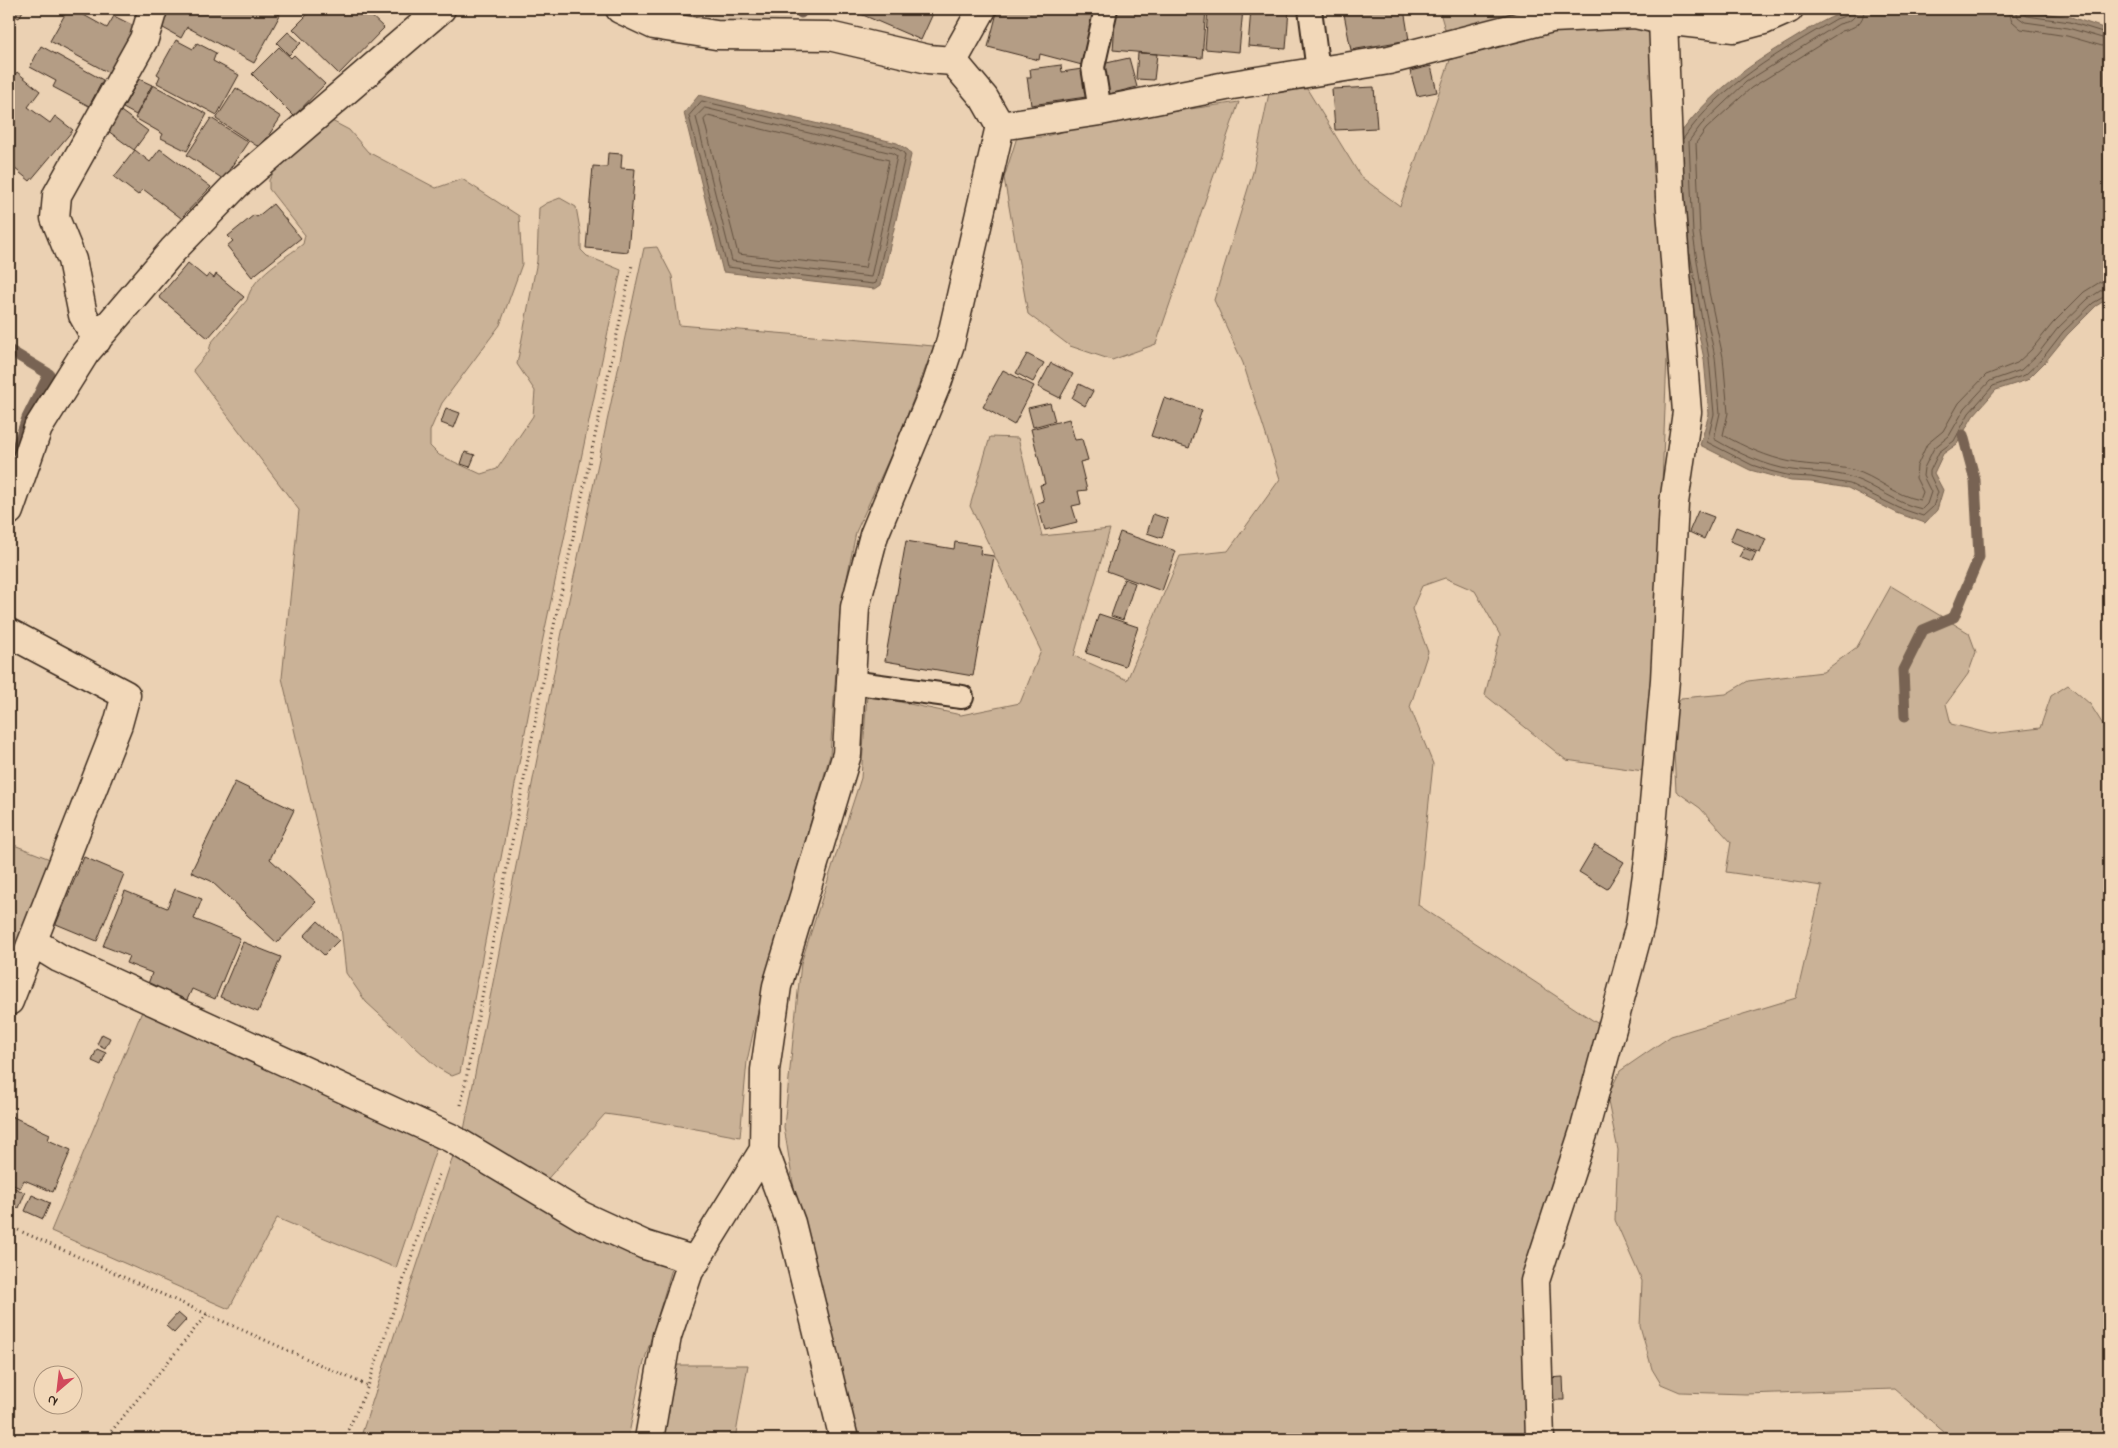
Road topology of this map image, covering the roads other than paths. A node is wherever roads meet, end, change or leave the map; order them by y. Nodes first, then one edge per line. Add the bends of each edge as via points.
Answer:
1 (152, 9) edge
2 (441, 9) edge
3 (620, 9) edge
4 (982, 9) edge
5 (1106, 9) edge
6 (1310, 9) edge
7 (1790, 9) edge
8 (1659, 15) edge
9 (655, 17) edge
10 (953, 61) junction
11 (1318, 70) junction
12 (1100, 111) junction
13 (1000, 126) junction
14 (96, 340) junction
15 (9, 511) edge
16 (9, 633) edge
17 (850, 682) junction
18 (962, 697) dead end
19 (33, 942) junction
20 (9, 1001) edge
21 (764, 1150) junction
22 (696, 1261) junction
23 (650, 1439) edge
24 (844, 1439) edge
25 (1540, 1439) edge

1 - 14 street via 144,39 57,196 55,218 72,260 83,315
2 - 14 street via 236,185 173,250
3 - 9 street
4 - 10 street
5 - 12 lane via 1093,67
6 - 11 lane
7 - 8 street via 1734,28
8 - 11 street via 1552,18 1390,60
8 - 25 street via 1687,412 1674,503 1665,680 1640,925 1585,1128 1536,1281
9 - 10 street via 716,35 829,36 928,59
10 - 13 street via 984,98
11 - 12 street
12 - 13 street
13 - 17 street via 950,344 874,535 855,607
14 - 15 street via 38,428
16 - 19 street via 126,695 118,724
17 - 18 lane
17 - 21 street via 847,754 777,986 765,1070
19 - 20 street
19 - 22 street via 59,958 451,1138 582,1216 645,1245
21 - 22 street
21 - 24 street via 791,1224
22 - 23 street via 689,1271 667,1336

